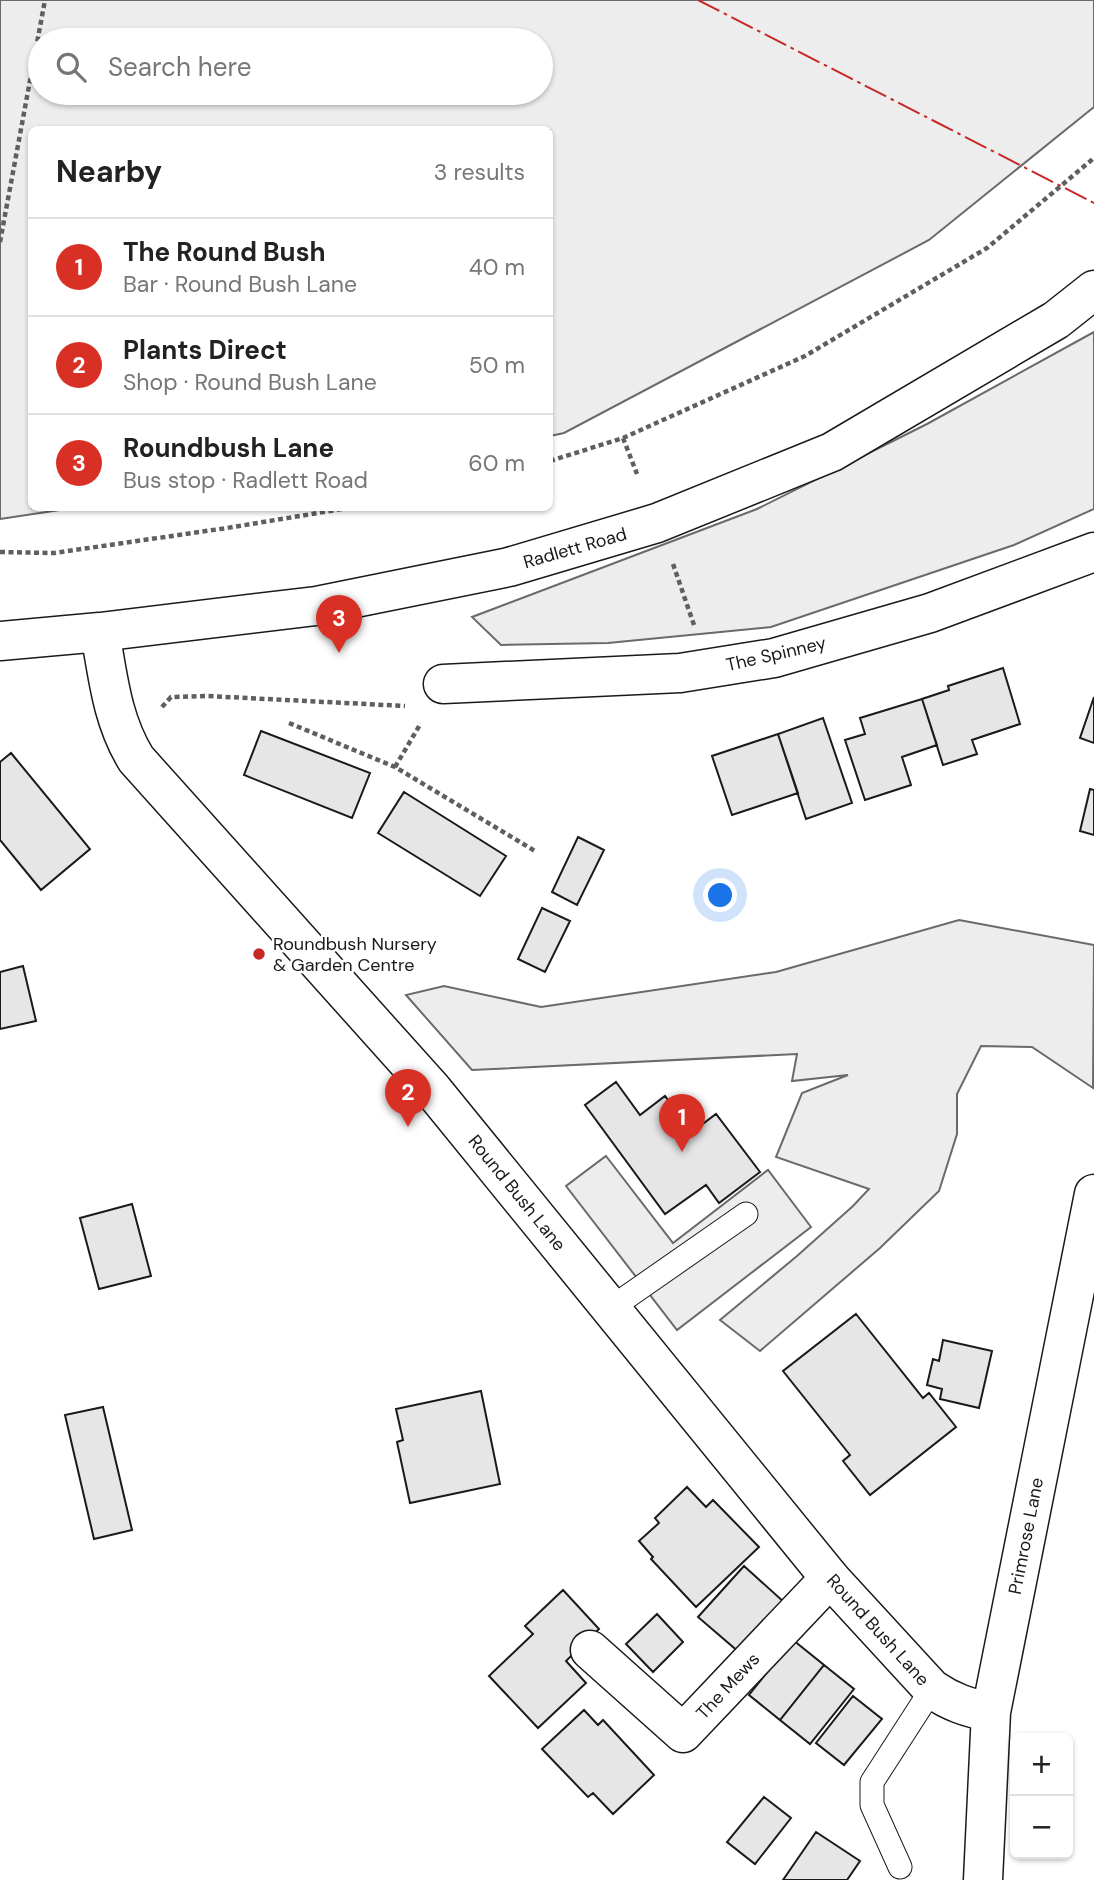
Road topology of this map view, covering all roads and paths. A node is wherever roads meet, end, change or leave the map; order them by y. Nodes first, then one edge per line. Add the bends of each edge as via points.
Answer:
1 (46, 0) edge
2 (41, 28) edge
3 (28, 95) edge
4 (1094, 158) edge
5 (0, 243) edge
6 (1094, 290) edge
7 (623, 438) junction
8 (553, 460) edge
9 (637, 474) dead end
10 (330, 511) edge
11 (0, 552) edge
12 (1094, 552) edge
13 (673, 563) dead end
14 (100, 632) junction
15 (0, 641) edge
16 (709, 668) junction
17 (437, 696) junction
18 (289, 723) dead end
19 (136, 760) junction
20 (395, 767) junction
21 (535, 851) dead end
22 (1094, 1194) edge
23 (746, 1214) dead end
24 (611, 1308) junction
25 (830, 1578) junction
26 (590, 1650) dead end
27 (932, 1689) junction
28 (991, 1712) junction
29 (900, 1867) dead end
30 (983, 1880) edge

1 - 2 path
3 - 5 path
4 - 7 path via 976,255 805,356
6 - 14 street, Radlett Road via 1056,320 832,452 657,523 509,567 316,606
7 - 8 path
7 - 9 path
10 - 11 path via 54,553
12 - 16 street, The Spinney via 930,613 774,658
13 - 16 path
14 - 15 street, Radlett Road
14 - 19 street, Round Bush Lane via 113,710
16 - 17 street, The Spinney
17 - 19 path via 171,697 161,708 158,734
17 - 20 path
18 - 20 path
19 - 24 street, Round Bush Lane via 432,1089
20 - 21 path
22 - 28 street, Primrose Lane
23 - 24 lane
24 - 25 street, Round Bush Lane
25 - 26 street, The Mews via 683,1733
25 - 27 street, Round Bush Lane
27 - 28 street, Round Bush Lane via 967,1708
27 - 29 lane via 872,1782 872,1805
28 - 30 street, Primrose Lane

